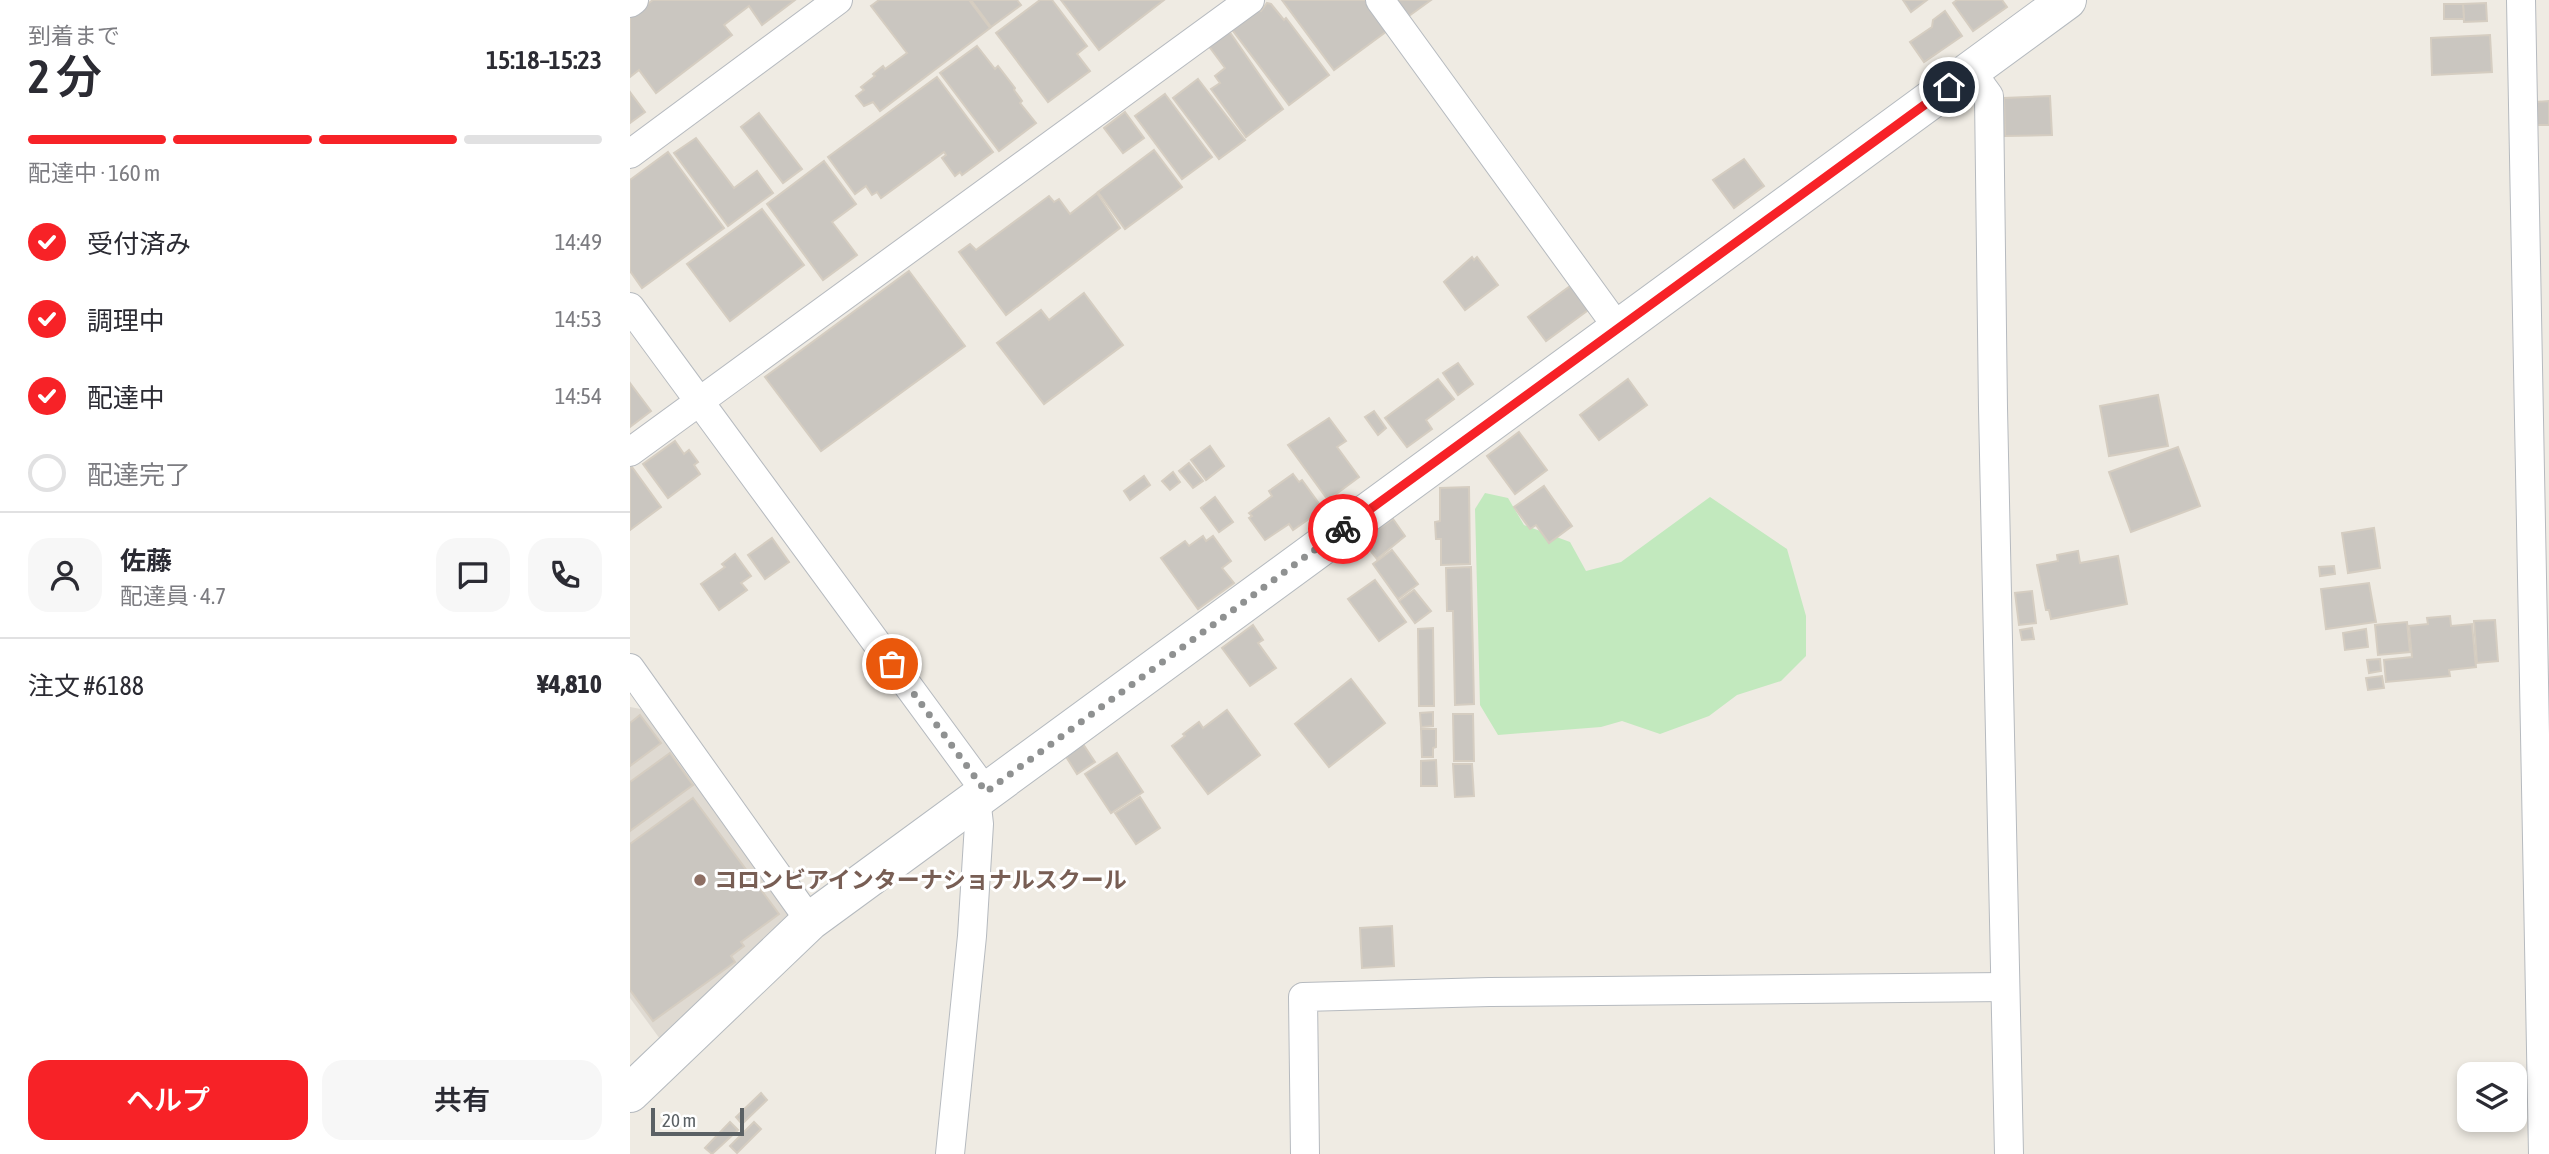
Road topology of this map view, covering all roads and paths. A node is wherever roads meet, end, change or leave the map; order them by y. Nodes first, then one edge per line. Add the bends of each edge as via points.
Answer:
1 (838, 0) edge
2 (1250, 0) edge
3 (1380, 0) edge
4 (2067, 0) edge
5 (2521, 0) edge
6 (1971, 71) junction
7 (630, 154) edge
8 (630, 307) edge
9 (1618, 328) junction
10 (698, 400) junction
11 (630, 452) edge
12 (630, 668) edge
13 (2542, 782) edge
14 (981, 795) junction
15 (810, 921) junction
16 (2005, 987) junction
17 (630, 1093) edge
18 (950, 1154) edge
19 (1305, 1154) edge
20 (2009, 1154) edge
21 (2543, 1154) edge

1 - 7 street
2 - 10 street
3 - 9 street
4 - 6 street
5 - 13 street
6 - 9 street
6 - 16 street via 1989,96
8 - 10 street
9 - 14 street
10 - 11 street
10 - 14 street
12 - 15 street
13 - 21 street
14 - 15 street
14 - 18 street
15 - 17 street
16 - 19 street via 1303,997
16 - 20 street

